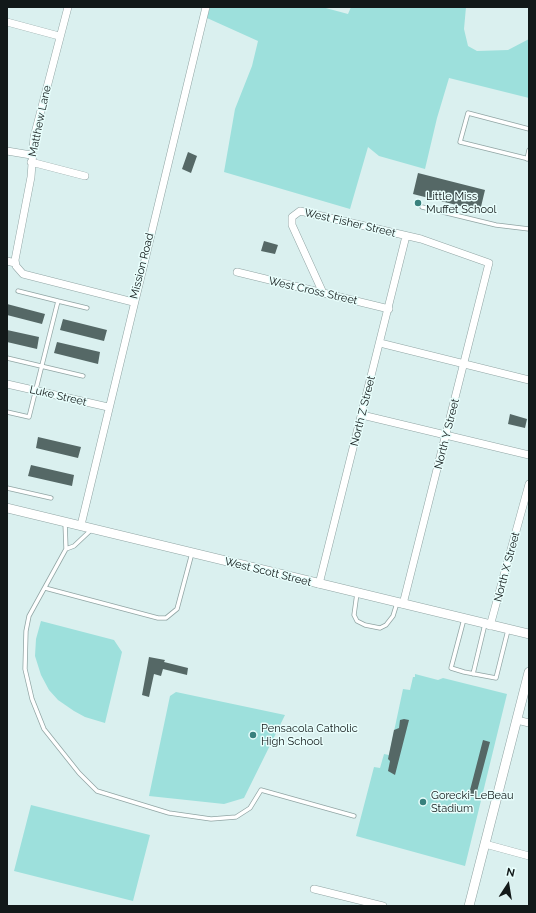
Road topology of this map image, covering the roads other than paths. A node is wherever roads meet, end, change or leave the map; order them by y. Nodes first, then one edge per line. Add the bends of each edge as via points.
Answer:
1 (68, 7) edge
2 (206, 7) edge
3 (7, 22) edge
4 (59, 36) junction
5 (529, 128) edge
6 (529, 150) edge
7 (7, 151) edge
8 (31, 158) junction
9 (528, 159) edge
10 (86, 176) dead end
11 (422, 207) dead end
12 (529, 229) edge
13 (406, 236) junction
14 (7, 261) edge
15 (15, 261) junction
16 (489, 263) joint
17 (237, 272) dead end
18 (18, 291) dead end
19 (323, 293) junction
20 (58, 301) junction
21 (133, 302) junction
22 (87, 308) dead end
23 (389, 309) junction
24 (380, 343) junction
25 (7, 358) edge
26 (464, 365) junction
27 (42, 366) junction
28 (83, 376) dead end
29 (529, 380) edge
30 (7, 384) edge
31 (35, 390) junction
32 (108, 407) junction
33 (7, 412) edge
34 (362, 415) junction
35 (447, 436) junction
36 (529, 455) edge
37 (529, 484) edge
38 (7, 488) edge
39 (51, 498) dead end
40 (7, 508) edge
41 (65, 521) junction
42 (81, 525) junction
43 (93, 528) junction
44 (66, 549) junction
45 (192, 553) junction
46 (319, 584) junction
47 (45, 588) junction
48 (357, 593) junction
49 (400, 603) junction
50 (464, 619) junction
51 (488, 625) junction
52 (508, 630) junction
53 (529, 634) edge
54 (529, 672) edge
55 (473, 674) junction
56 (517, 720) junction
57 (529, 723) edge
58 (354, 816) dead end
59 (485, 844) junction
60 (529, 856) edge
61 (314, 889) dead end
62 (352, 902) edge
63 (383, 906) edge
64 (469, 906) edge

1 - 4 street, Matthew Lane
2 - 21 street, Mission Road
3 - 4 street
4 - 8 street, Matthew Lane
5 - 9 lane via 468,113 460,142
6 - 9 lane
7 - 8 street
8 - 10 street
8 - 15 street, Matthew Lane via 31,177
11 - 12 lane via 496,225
13 - 16 street, West Fisher Street
13 - 19 street, West Fisher Street via 306,211 297,212 292,217 292,225
13 - 23 street, North Z Street
14 - 15 street
15 - 21 street via 23,274
16 - 26 street, North Y Street
17 - 19 street, West Cross Street
18 - 20 lane
19 - 23 street, West Cross Street
20 - 22 lane
20 - 27 lane
21 - 32 street, Mission Road
23 - 24 street, North Z Street
24 - 26 street
24 - 34 street, North Z Street
25 - 27 lane
26 - 29 street
26 - 35 street, North Y Street
27 - 28 lane
27 - 31 lane
30 - 31 street, Luke Street
31 - 32 street, Luke Street
31 - 33 lane via 29,417
32 - 42 street, Mission Road
34 - 35 street
34 - 46 street, North Z Street
35 - 36 street
35 - 49 street, North Y Street
37 - 51 street, North X Street
38 - 39 lane
40 - 41 street, West Scott Street
41 - 42 street, West Scott Street
41 - 44 lane
42 - 43 street, West Scott Street
43 - 44 lane via 74,546
43 - 45 street, West Scott Street
44 - 47 lane
45 - 46 street, West Scott Street
45 - 47 lane via 177,609 166,618
46 - 48 street, West Scott Street
47 - 58 lane via 29,616 26,631 25,669 32,700 44,729 97,791 169,813 211,819 236,817 250,808 261,790
48 - 49 street, West Scott Street
48 - 49 lane via 354,615 357,621 364,625 380,628 386,625
49 - 50 street, West Scott Street
50 - 51 street, West Scott Street
50 - 55 lane via 451,668
51 - 52 street, West Scott Street
51 - 55 lane
52 - 53 street, West Scott Street
52 - 55 lane via 496,678
54 - 56 street
56 - 57 street
56 - 59 street
59 - 60 street
59 - 64 street
61 - 62 street
62 - 63 street

